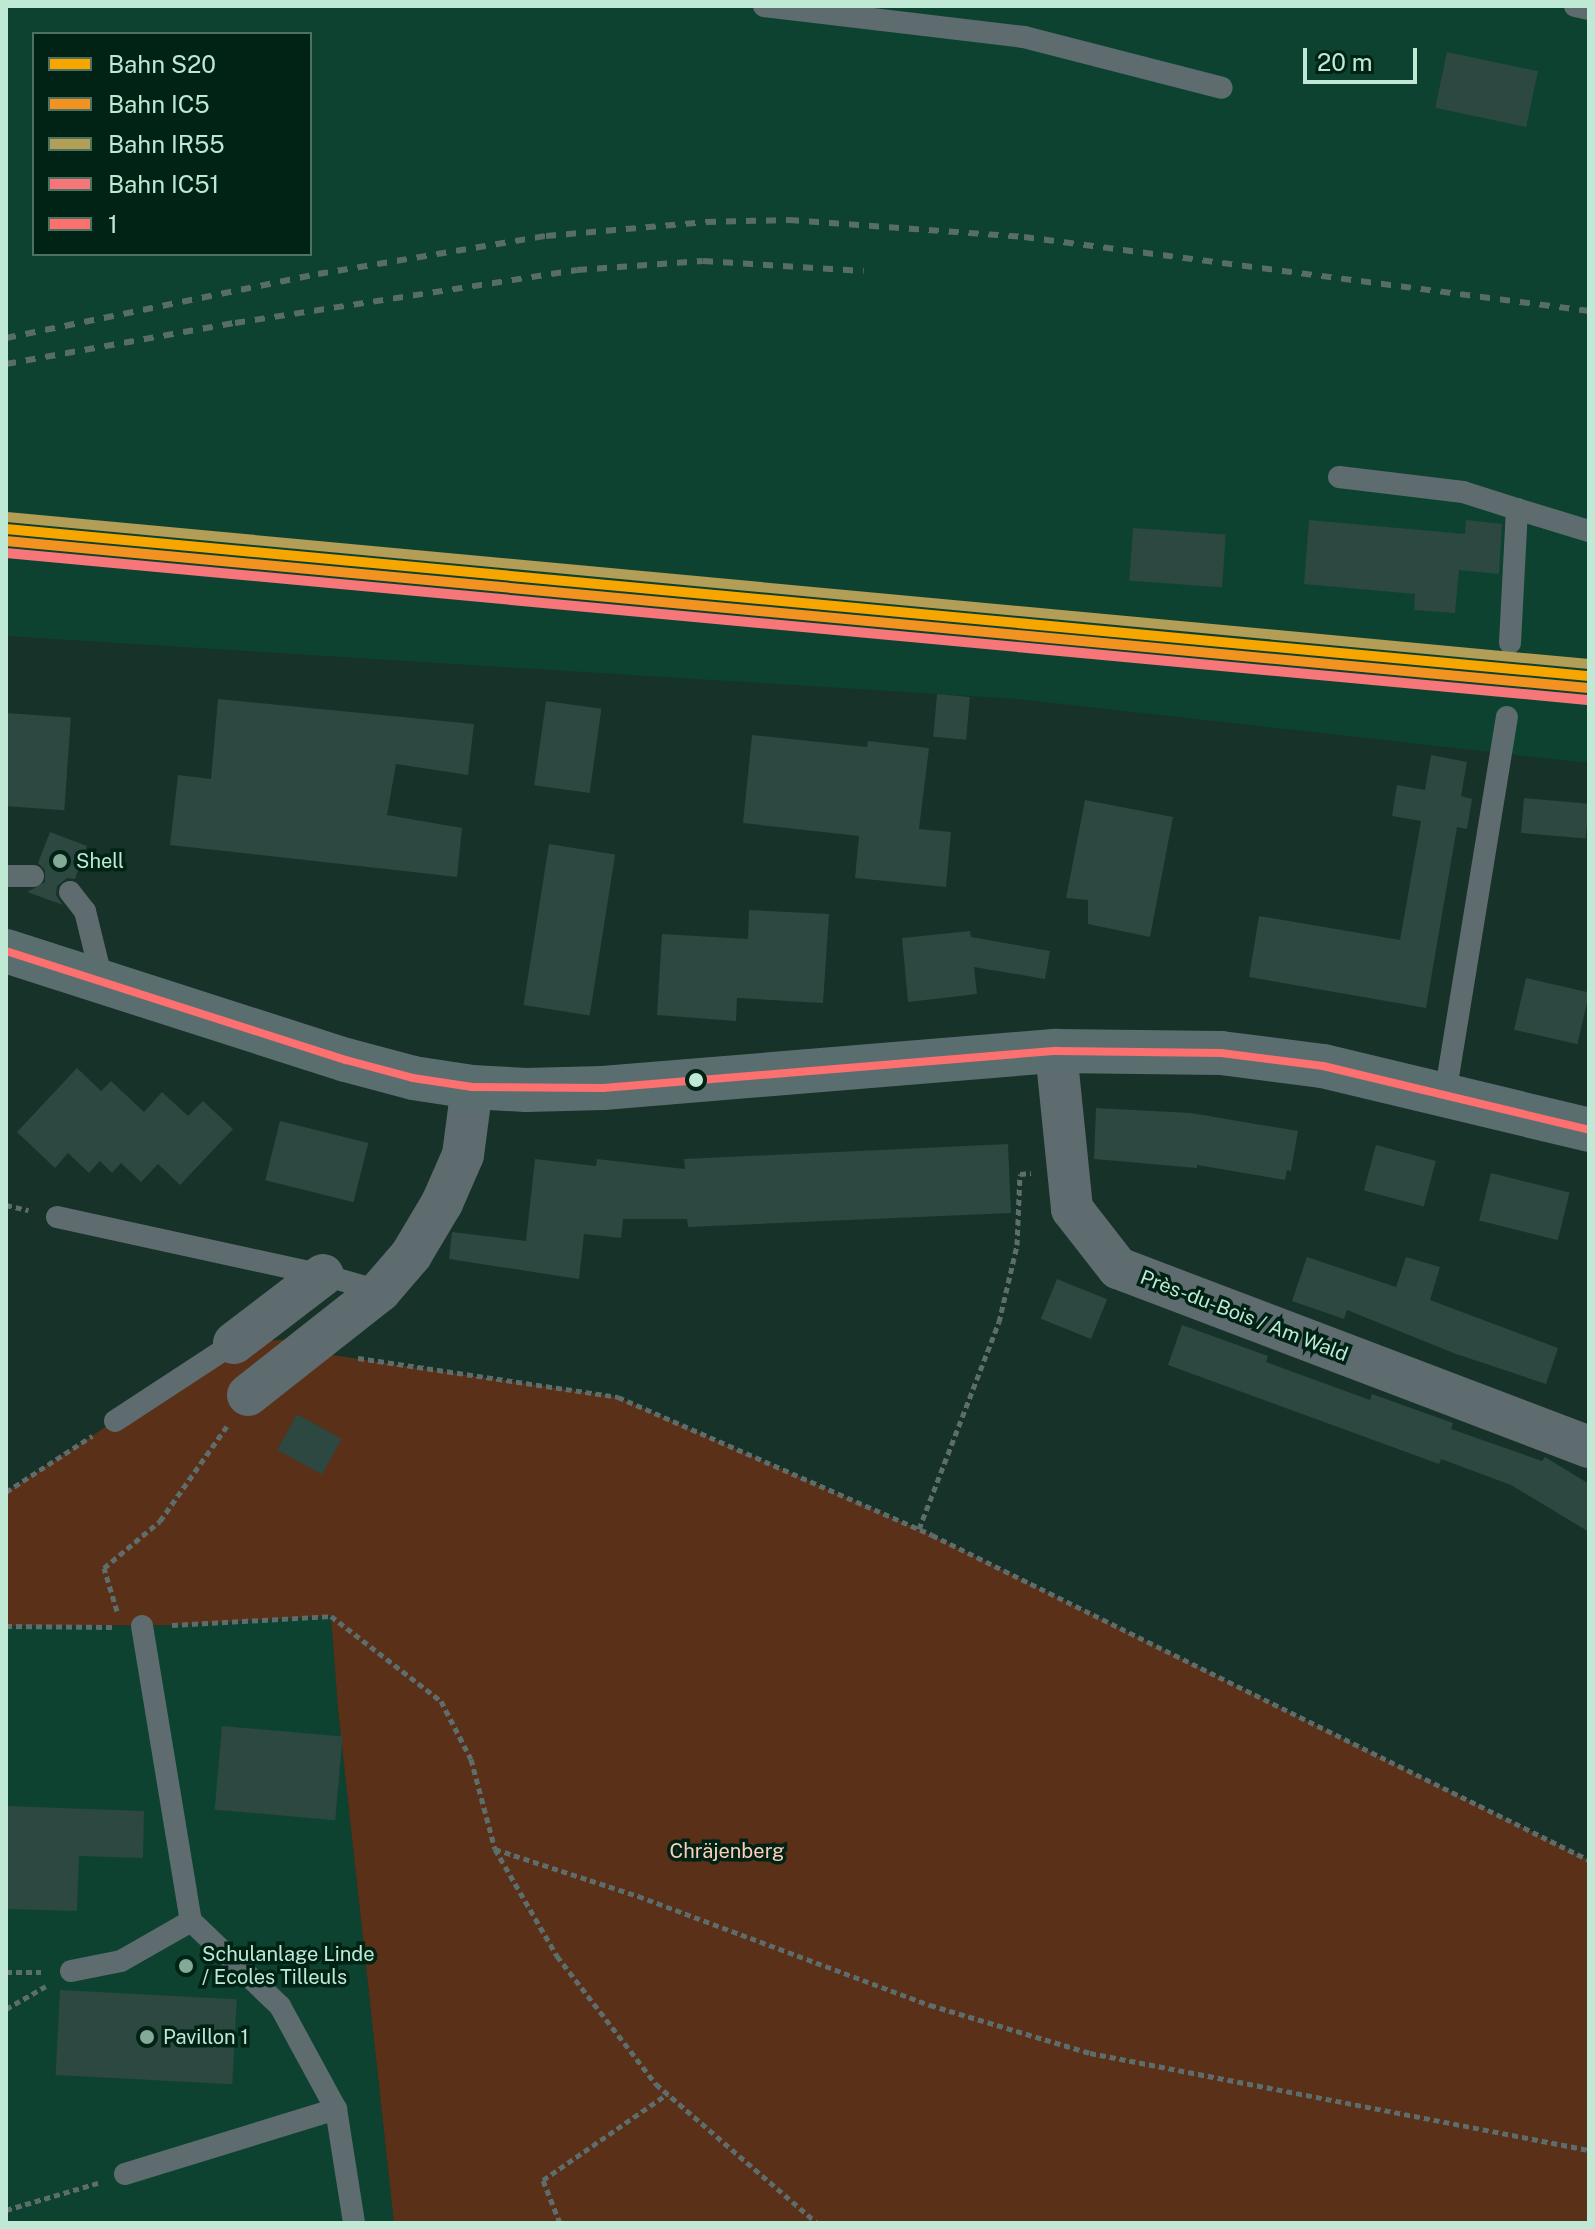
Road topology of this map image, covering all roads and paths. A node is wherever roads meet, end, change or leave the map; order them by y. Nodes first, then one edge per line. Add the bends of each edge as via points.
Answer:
1 (764, 6) edge
2 (1575, 6) edge
3 (1589, 9) edge
4 (1222, 88) dead end
5 (1339, 477) dead end
6 (1517, 509) junction
7 (1589, 531) edge
8 (1510, 643) dead end
9 (1507, 717) dead end
10 (6, 876) edge
11 (33, 876) dead end
12 (70, 892) dead end
13 (6, 951) edge
14 (102, 980) junction
15 (1056, 1051) junction
16 (472, 1087) junction
17 (1445, 1095) junction
18 (1589, 1130) edge
19 (1068, 1167) junction
20 (57, 1217) dead end
21 (159, 1226) dead end
22 (323, 1275) junction
23 (380, 1291) junction
24 (234, 1343) joint
25 (304, 1351) junction
26 (248, 1395) joint
27 (115, 1421) joint
28 (1589, 1447) edge
29 (6, 1492) edge
30 (919, 1529) junction
31 (331, 1616) dead end
32 (132, 1626) joint
33 (495, 1849) junction
34 (1589, 1860) edge
35 (191, 1921) junction
36 (71, 1971) joint
37 (6, 2009) edge
38 (667, 2094) junction
39 (336, 2109) junction
40 (1589, 2150) edge
41 (125, 2174) dead end
42 (72, 2192) dead end
43 (6, 2210) edge
44 (354, 2223) edge
45 (560, 2223) edge
46 (817, 2223) edge

1 - 4 lane via 1024,37
2 - 3 lane
5 - 6 lane via 1463,492
6 - 7 lane
6 - 8 lane
9 - 17 lane
10 - 11 lane
12 - 14 lane via 85,911
13 - 14 main road
14 - 16 main road via 346,1060
15 - 16 main road via 596,1089
15 - 17 main road via 1221,1053 1323,1066
15 - 19 street, Près-du-Bois / Am Wald
16 - 23 street via 463,1155 442,1203 411,1255
17 - 18 main road
19 - 28 street, Près-du-Bois / Am Wald via 1072,1209 1118,1268
19 - 30 path via 1020,1174 1017,1245 999,1322
20 - 22 lane
21 - 22 lane
22 - 23 lane
22 - 24 street
23 - 25 street
24 - 27 lane
25 - 26 street
25 - 30 path via 618,1397
26 - 32 path via 160,1521 104,1568
27 - 29 path
30 - 34 path
31 - 33 path via 441,1701 471,1759
32 - 35 lane
33 - 38 path via 557,1956
33 - 40 path via 638,1896 930,2005 1090,2053
35 - 36 lane via 121,1961
35 - 39 lane via 280,2006
36 - 37 path
38 - 45 path via 543,2180
38 - 46 path
39 - 41 lane
39 - 44 lane
42 - 43 path

